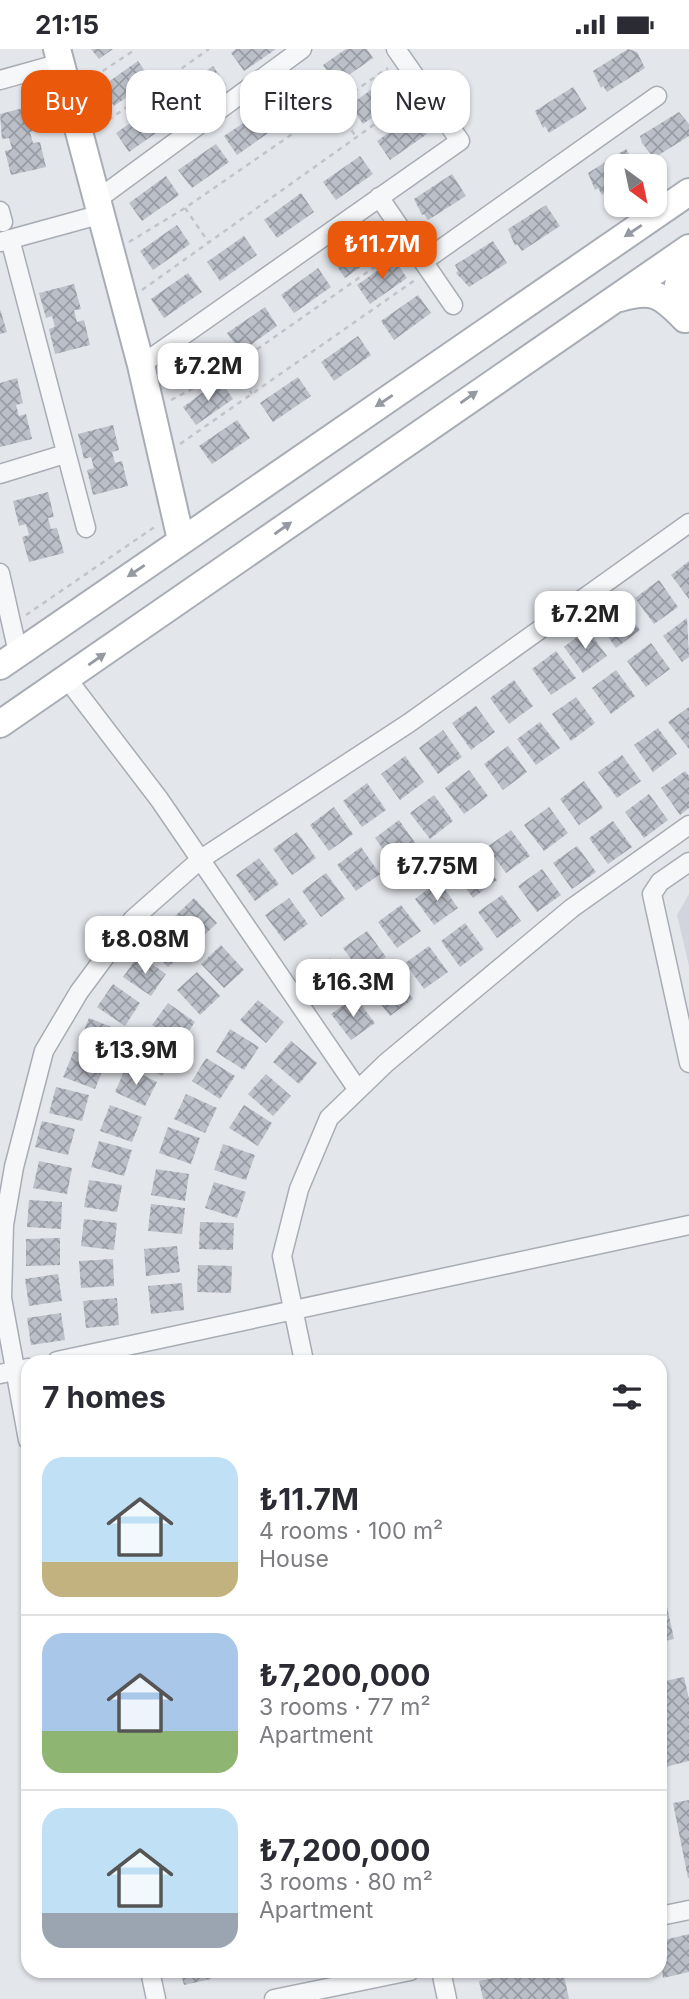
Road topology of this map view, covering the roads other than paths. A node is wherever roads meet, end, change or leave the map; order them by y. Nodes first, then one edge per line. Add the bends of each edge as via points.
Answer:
1 (302, 49) edge
2 (399, 53) edge
3 (59, 56) edge
4 (0, 79) edge
5 (657, 96) dead end
6 (689, 192) edge
7 (379, 197) junction
8 (100, 206) junction
9 (5, 240) edge
10 (689, 247) edge
11 (689, 258) edge
12 (427, 266) junction
13 (611, 300) junction
14 (453, 305) dead end
15 (687, 321) edge
16 (141, 365) junction
17 (65, 454) junction
18 (0, 474) edge
19 (689, 523) edge
20 (86, 529) dead end
21 (181, 540) junction
22 (0, 573) edge
23 (9, 659) edge
24 (68, 680) junction
25 (0, 724) edge
26 (689, 825) edge
27 (201, 859) junction
28 (689, 862) edge
29 (689, 1063) edge
30 (358, 1090) junction
31 (689, 1225) edge
32 (293, 1311) junction
33 (85, 1355) edge
34 (303, 1355) edge
35 (14, 1371) edge
36 (21, 1406) edge
37 (689, 1910) edge
38 (667, 1915) edge
39 (151, 1978) edge
40 (376, 1978) edge
41 (442, 1978) edge
42 (156, 1999) edge
43 (274, 1999) edge
44 (447, 1999) edge

1 - 8 street
2 - 7 street via 460,141
3 - 4 street
3 - 8 main road
5 - 12 street
6 -> 21 main road
7 - 12 street
7 - 16 street
8 - 9 street
8 - 16 main road
9 - 17 street
10 - 13 main road
11 - 15 main road via 678,285
12 - 14 street
13 - 15 main road via 641,292 665,298
24 -> 13 main road
16 - 21 main road
17 - 18 street
17 - 20 street
19 - 27 street via 409,723
21 -> 23 main road
22 - 23 street via 12,625
24 - 25 main road
24 - 27 street
26 - 30 street via 572,908
27 - 30 street
27 - 35 street via 133,919 79,992 44,1051 4,1225 2,1298
28 - 29 street via 660,882 652,894
30 - 32 street via 329,1118 299,1189 282,1256
31 - 32 street
32 - 33 street
32 - 34 street
35 - 36 street
37 - 38 street
39 - 42 street
40 - 43 street
41 - 44 street

